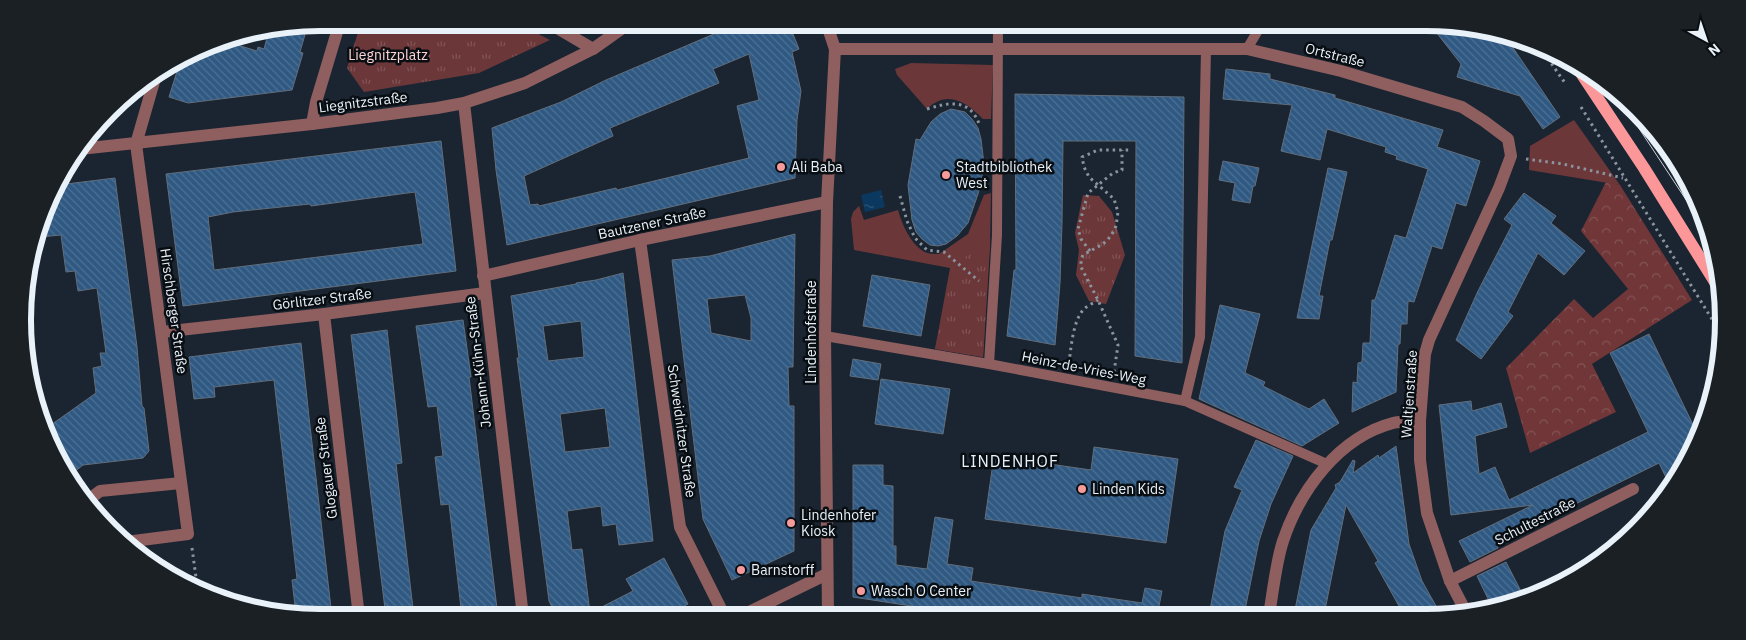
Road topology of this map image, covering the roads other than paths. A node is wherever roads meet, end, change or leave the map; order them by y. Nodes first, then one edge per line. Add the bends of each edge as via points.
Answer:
1 (337, 31) edge
2 (562, 31) edge
3 (618, 31) edge
4 (829, 31) edge
5 (998, 31) edge
6 (1258, 31) edge
7 (998, 48) junction
8 (593, 49) junction
9 (835, 49) junction
10 (1206, 49) junction
11 (1247, 50) junction
12 (1585, 80) edge
13 (153, 85) edge
14 (464, 103) junction
15 (312, 124) junction
16 (136, 144) junction
17 (88, 148) edge
18 (1511, 156) joint
19 (827, 202) junction
20 (640, 240) junction
21 (1711, 275) edge
22 (483, 276) junction
23 (485, 293) junction
24 (324, 314) junction
25 (162, 332) junction
26 (826, 336) junction
27 (989, 364) junction
28 (1185, 401) junction
29 (1420, 421) junction
30 (1327, 464) junction
31 (181, 482) junction
32 (1633, 489) dead end
33 (92, 497) edge
34 (135, 541) edge
35 (827, 574) junction
36 (1450, 580) junction
37 (1463, 606) edge
38 (358, 609) edge
39 (523, 609) edge
40 (721, 609) edge
41 (754, 609) edge
42 (828, 609) edge
43 (1270, 609) edge

1 - 15 street
2 - 8 street
3 - 8 street, Liegnitzstraße
4 - 9 street
5 - 7 lane
6 - 11 lane
7 - 9 street, Ortstraße
7 - 10 street, Ortstraße
7 - 27 lane via 997,235
8 - 14 street, Liegnitzstraße via 525,83
9 - 19 street, Lindenhofstraße
10 - 11 street, Ortstraße
10 - 28 lane via 1200,337
11 - 18 street, Ortstraße via 1341,71 1462,107 1508,139
12 - 21 main road
13 - 16 street
14 - 15 street, Liegnitzstraße
14 - 22 street, Johann-Kühn-Straße
15 - 16 street, Liegnitzstraße
16 - 17 street, Liegnitzstraße
16 - 25 street, Hirschberger Straße
18 - 29 street, Waltjenstraße via 1429,340
19 - 20 street, Bautzener Straße
19 - 26 street, Lindenhofstraße
20 - 22 street, Bautzener Straße
20 - 40 street, Schweidnitzer Straße via 680,527
22 - 23 street, Johann-Kühn-Straße
23 - 24 street, Görlitzer Straße
23 - 39 street, Johann-Kühn-Straße
24 - 25 street, Görlitzer Straße
24 - 38 street, Glogauer Straße
25 - 31 street, Hirschberger Straße
26 - 27 lane, Heinz-de-Vries-Weg
26 - 35 street, Lindenhofstraße
27 - 28 lane, Heinz-de-Vries-Weg
28 - 30 lane, Heinz-de-Vries-Weg
29 - 30 street via 1394,423 1360,437
29 - 36 street, Waltjenstraße via 1420,460 1427,513
30 - 43 street via 1304,495 1282,542
31 - 33 street via 100,491
31 - 34 street, Hirschberger Straße via 188,534
32 - 36 street, Schultestraße
35 - 41 street
35 - 42 street, Lindenhofstraße
36 - 37 street, Waltjenstraße

